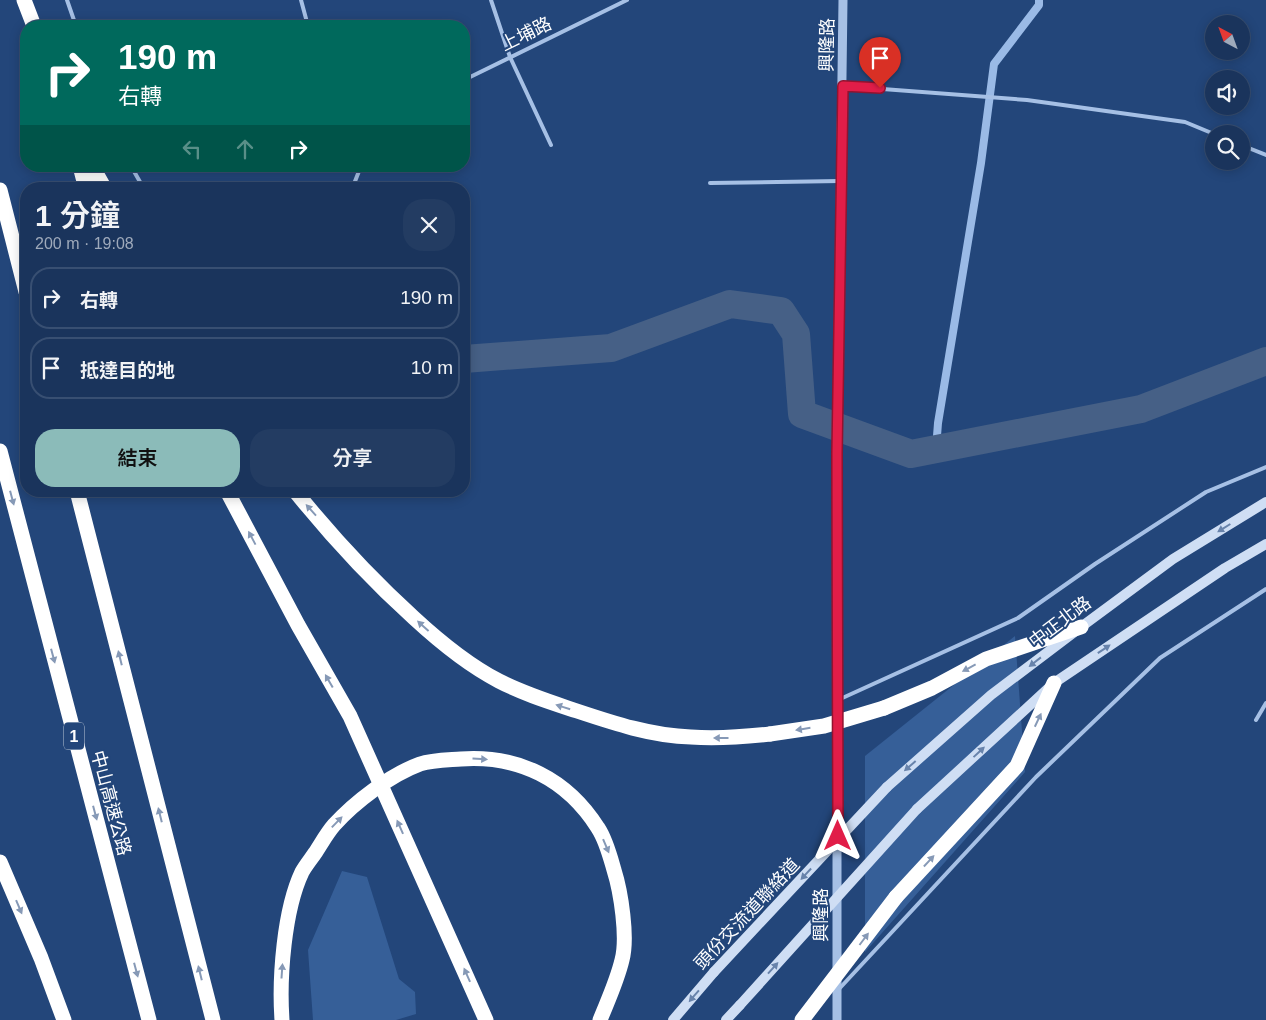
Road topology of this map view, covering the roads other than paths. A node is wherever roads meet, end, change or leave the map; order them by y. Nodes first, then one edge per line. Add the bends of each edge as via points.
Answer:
1 (24, 0) edge
2 (67, 0) edge
3 (302, 0) edge
4 (491, 0) edge
5 (627, 0) edge
6 (844, 0) edge
7 (32, 20) edge
8 (74, 20) edge
9 (307, 20) edge
10 (510, 57) junction
11 (470, 77) edge
12 (843, 86) junction
13 (1205, 130) edge
14 (551, 145) dead end
15 (1250, 149) edge
16 (1266, 155) edge
17 (842, 181) junction
18 (710, 183) dead end
19 (0, 190) edge
20 (20, 268) edge
21 (0, 451) edge
22 (1266, 467) edge
23 (79, 497) edge
24 (230, 497) edge
25 (300, 497) edge
26 (1266, 502) edge
27 (1266, 544) edge
28 (1266, 590) edge
29 (1080, 627) junction
30 (1054, 683) junction
31 (838, 700) junction
32 (1266, 703) edge
33 (1256, 720) dead end
34 (887, 787) joint
35 (0, 862) edge
36 (838, 991) junction
37 (64, 1020) edge
38 (149, 1020) edge
39 (212, 1020) edge
40 (282, 1020) edge
41 (486, 1020) edge
42 (600, 1020) edge
43 (673, 1020) edge
44 (726, 1020) edge
45 (802, 1020) edge
46 (837, 1020) edge

1 - 7 highway
2 - 8 lane
3 - 9 lane
4 - 10 lane
5 - 10 lane, 上埔路
6 - 12 street, 興隆路
10 - 11 lane, 上埔路
10 - 14 lane
12 - 13 lane via 1007,98 1185,122
12 - 17 street, 興隆路
15 - 16 lane
17 - 18 lane
17 - 31 street, 興隆路 via 837,453
19 - 20 highway
21 -> 38 highway, 中山高速公路 / 1
22 - 31 lane via 1206,492 1018,618
39 -> 23 highway
41 -> 24 highway, bridge via 350,716
29 -> 25 highway, bridge via 986,659 932,688 884,708 824,726 730,738 689,738 644,731 541,700 499,681 443,644 383,590
26 -> 29 main road, 中正北路 via 1173,559
30 -> 27 main road
28 - 36 lane via 1160,658 1036,777
29 -> 34 main road, 中正北路 via 991,695
44 -> 30 main road, bridge via 917,809
45 -> 30 highway, bridge via 896,897 1017,766
31 - 36 street, 興隆路
32 - 33 lane
34 -> 43 main road, 頭份交流道聯絡道, bridge
35 -> 37 highway via 42,958
36 - 46 street, 興隆路
40 -> 42 highway via 280,996 290,909 302,872 333,826 383,783 420,764 479,758 508,762 537,772 579,804 599,829 620,889 623,924 623,958

